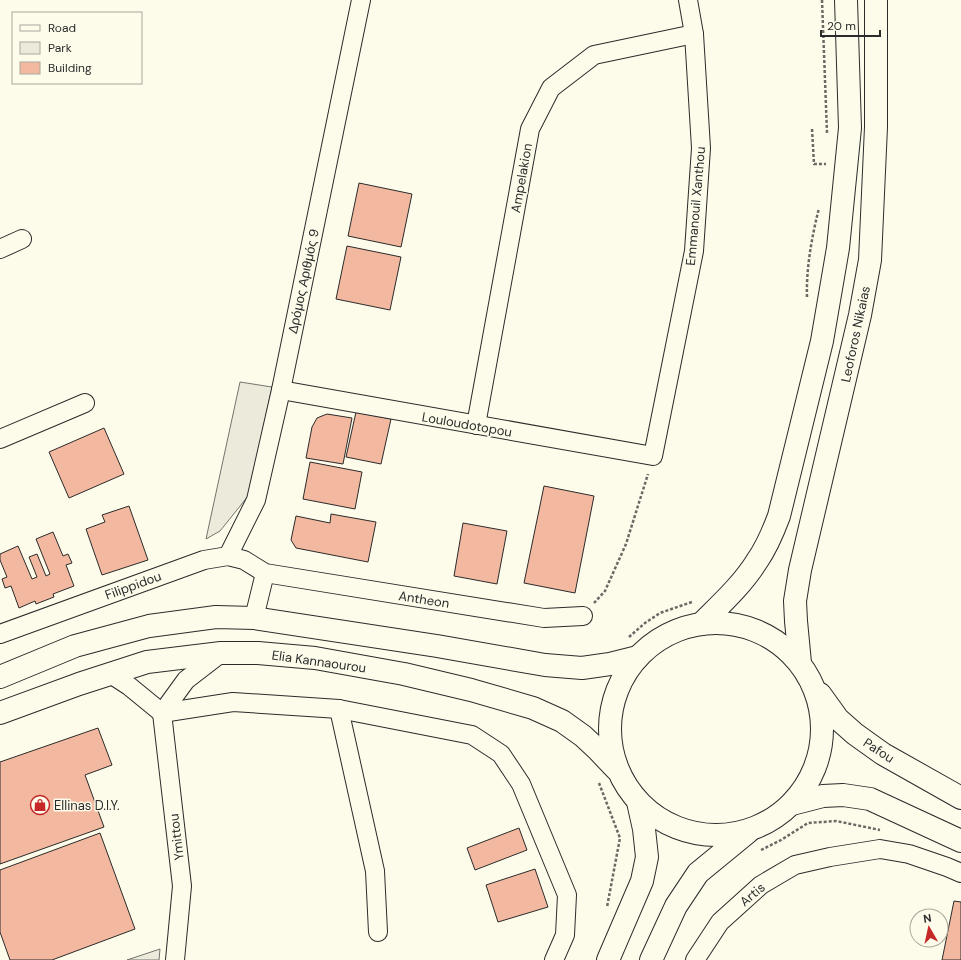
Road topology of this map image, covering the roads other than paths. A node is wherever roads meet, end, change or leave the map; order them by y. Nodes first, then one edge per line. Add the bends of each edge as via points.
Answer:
1 (361, 0) edge
2 (688, 0) edge
3 (846, 0) edge
4 (876, 0) edge
5 (694, 34) junction
6 (22, 240) dead end
7 (0, 249) edge
8 (281, 390) junction
9 (85, 403) dead end
10 (476, 425) junction
11 (0, 439) edge
12 (653, 456) joint
13 (228, 556) junction
14 (265, 573) junction
15 (583, 616) road end
16 (254, 618) junction
17 (701, 624) junction
18 (0, 634) edge
19 (221, 653) junction
20 (638, 657) junction
21 (800, 663) junction
22 (109, 673) junction
23 (0, 677) edge
24 (813, 685) junction
25 (339, 709) junction
26 (0, 713) edge
27 (162, 713) junction
28 (619, 773) junction
29 (961, 798) edge
30 (638, 802) junction
31 (792, 804) junction
32 (752, 829) junction
33 (961, 841) edge
34 (961, 873) edge
35 (378, 932) dead end
36 (175, 960) edge
37 (554, 960) edge
38 (608, 960) edge
39 (651, 960) edge
40 (694, 960) edge

1 - 8 street, Δρόμος Αριθμός 9
2 - 5 street, Emmanouil Xanthou
3 - 17 main road via 850,128 838,248 822,341 779,516 770,540 740,584
4 - 21 main road, Leoforos Nikaias via 876,127 870,260 860,315 800,570 796,601
5 - 10 street, Ampelakion via 594,55 551,88 530,129
5 - 12 street, Emmanouil Xanthou via 701,148 694,252
6 - 7 street
8 - 10 street, Louloudotopou
8 - 13 street, Δρόμος Αριθμός 9 via 256,500
9 - 11 street
10 - 12 street, Louloudotopou
13 - 14 street, Filippidou via 244,560
13 - 18 street, Filippidou via 204,560
14 - 15 street, Antheon via 544,618
14 - 16 street
16 - 20 main road via 545,665 582,668
16 - 23 main road via 216,617 149,626 75,646
17 - 20 main road via 667,635
17 - 21 main road via 729,623 756,630 780,644
19 - 22 main road, Elia Kannaourou via 148,662
19 - 27 street via 186,680
19 - 28 main road, Elia Kannaourou via 315,658 404,674 533,708 562,721 583,736
20 - 28 main road via 616,692 612,711 609,733
21 - 24 main road
22 - 26 main road, Elia Kannaourou
22 - 27 street
24 - 29 main road, Pafou via 838,719 855,734 883,754
24 - 31 main road via 821,709 823,735 818,760 808,784
25 - 27 street via 233,702
25 - 35 street via 375,871
25 - 37 street via 472,735 501,754 521,784 567,895 564,935
27 - 36 street, Ymittou via 182,886
28 - 30 main road
30 - 32 main road via 662,821 691,832 722,835
30 - 38 main road via 646,863 642,881
31 - 32 main road
31 - 33 main road via 843,794 870,799
32 - 39 main road via 698,873 676,906
34 - 40 street, Artis via 909,854 880,849 795,865 762,885 720,922

